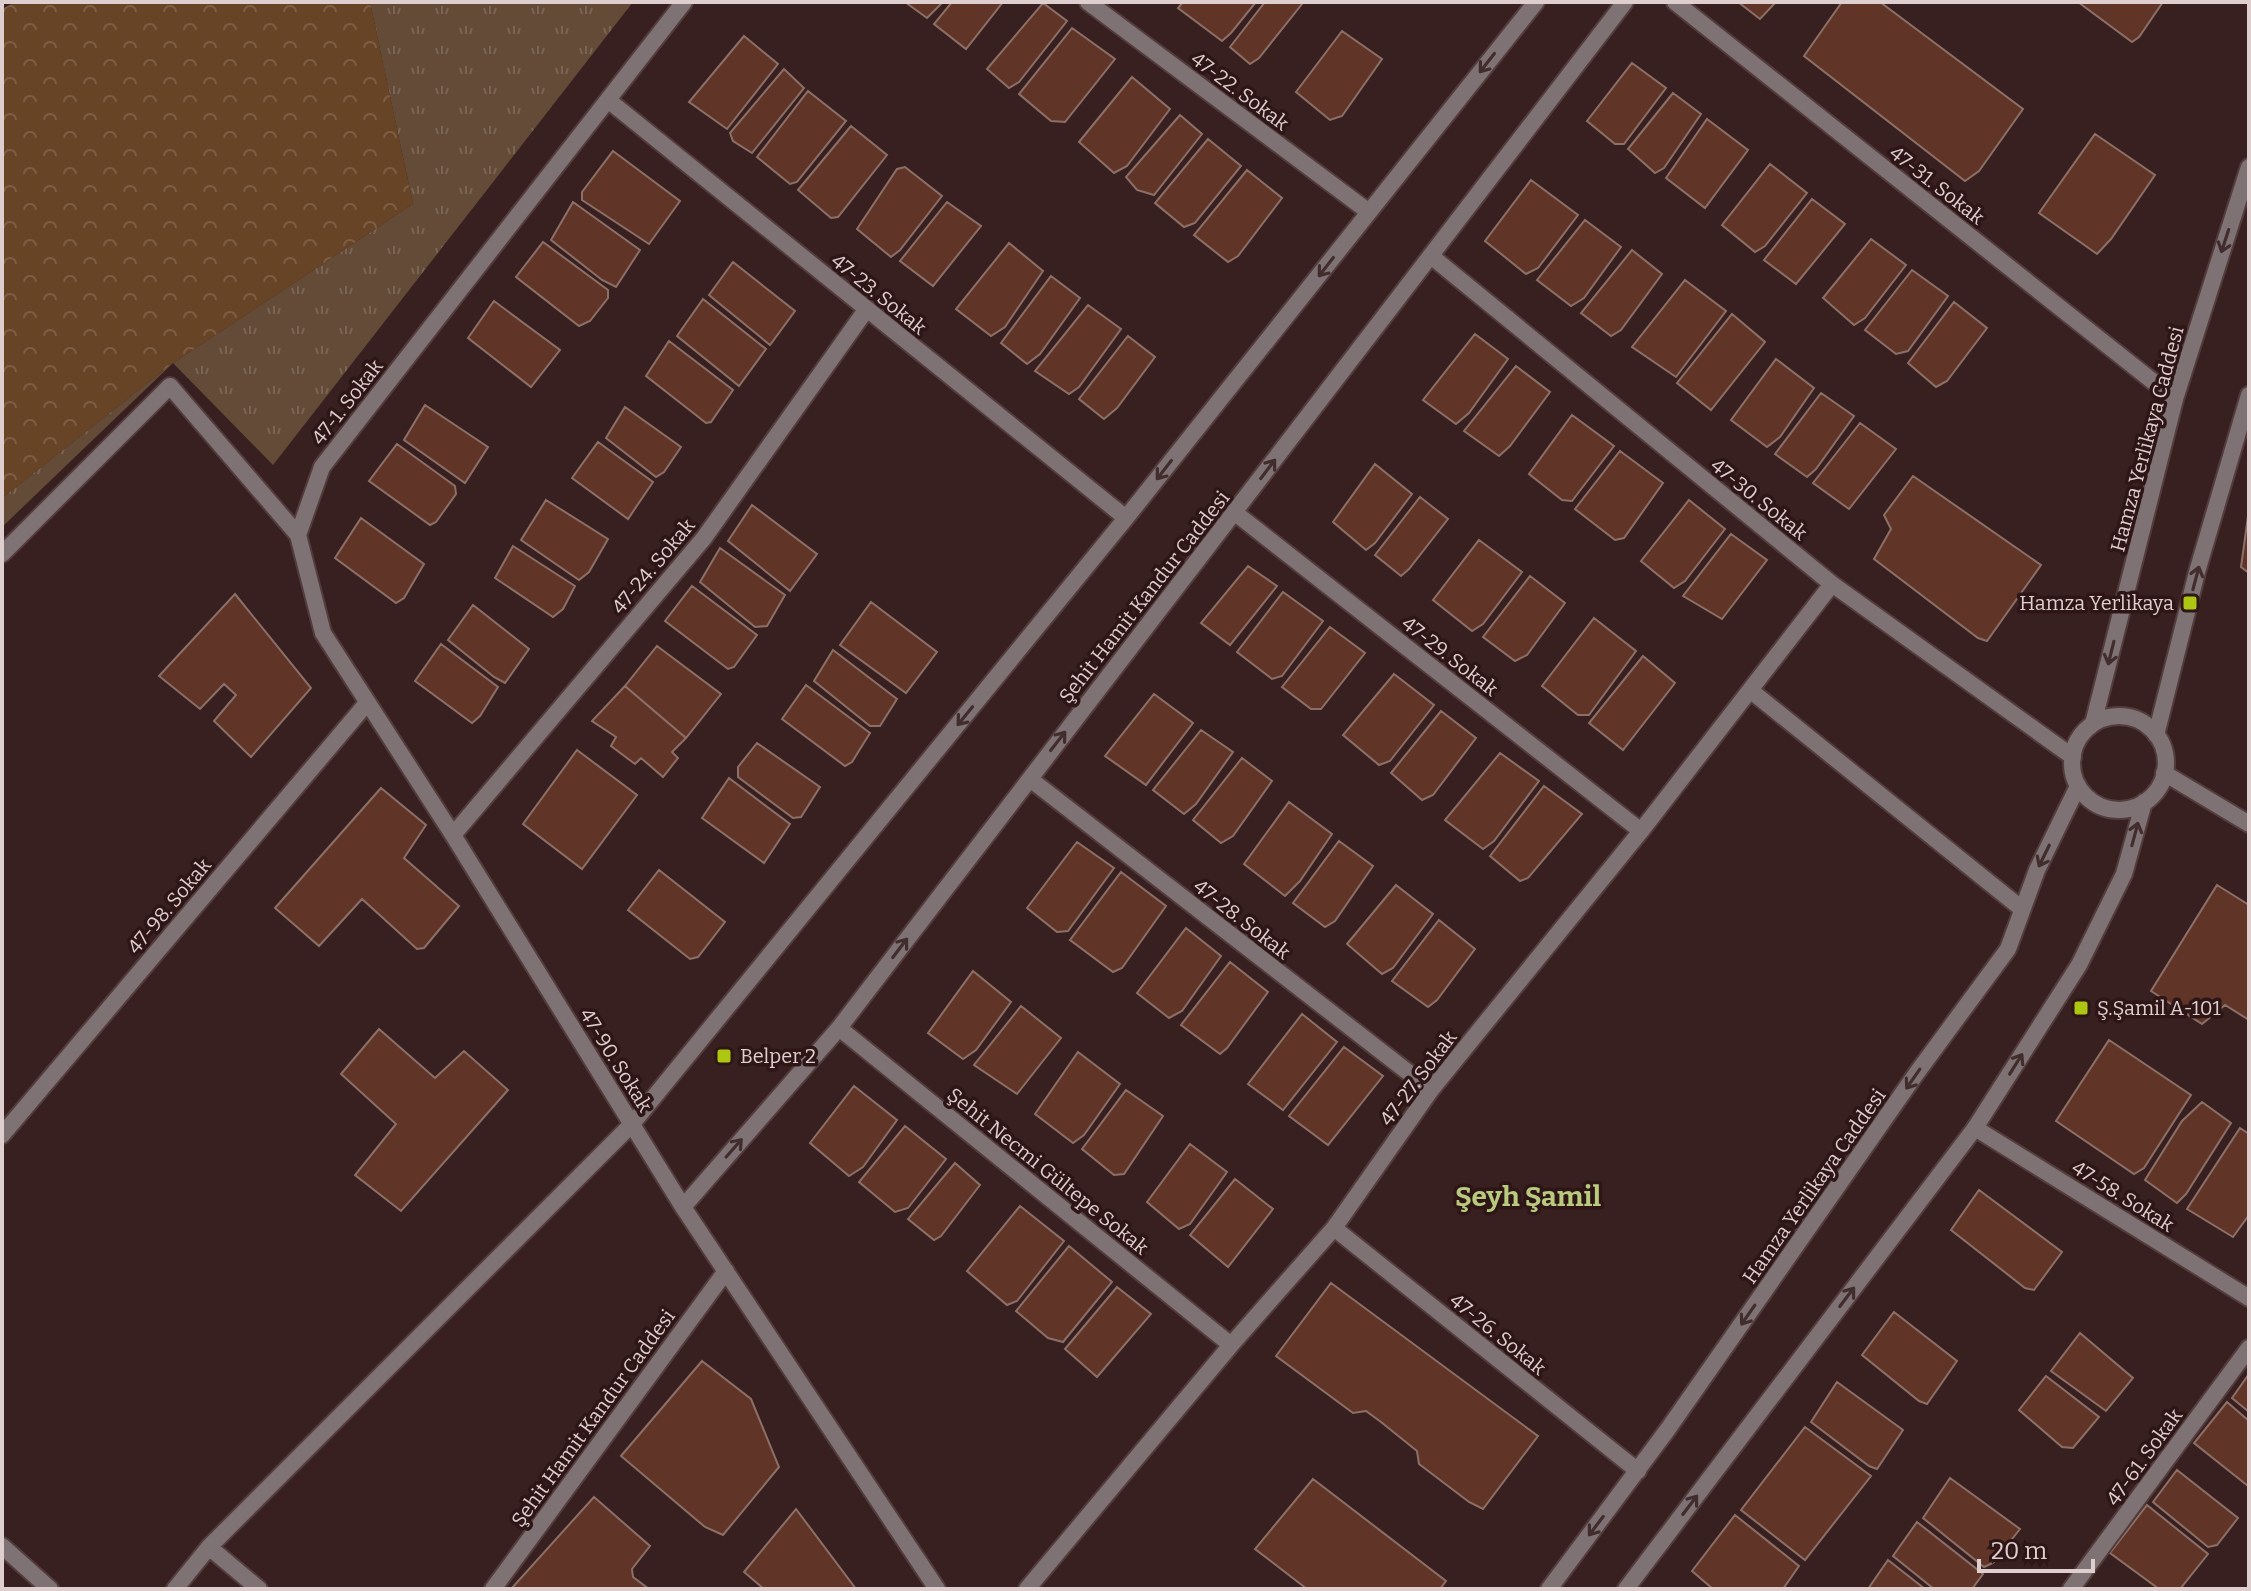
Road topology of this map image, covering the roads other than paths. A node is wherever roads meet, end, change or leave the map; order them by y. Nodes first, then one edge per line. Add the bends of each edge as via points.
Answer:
1 (684, 2) edge
2 (1088, 2) edge
3 (1536, 2) edge
4 (1625, 2) edge
5 (1675, 2) edge
6 (608, 100) junction
7 (2249, 167) edge
8 (1369, 212) junction
9 (1431, 256) junction
10 (866, 310) junction
11 (2249, 395) edge
12 (2175, 399) junction
13 (1234, 512) junction
14 (1126, 518) junction
15 (298, 535) junction
16 (2, 554) edge
17 (1832, 584) junction
18 (1750, 690) junction
19 (367, 703) junction
20 (2093, 724) junction
21 (2156, 735) junction
22 (2073, 757) junction
23 (2164, 773) junction
24 (1030, 779) junction
25 (2078, 786) junction
26 (2144, 802) junction
27 (2249, 824) edge
28 (1641, 831) junction
29 (453, 835) junction
30 (2022, 909) junction
31 (839, 1028) junction
32 (1431, 1090) junction
33 (632, 1124) junction
34 (1975, 1128) junction
35 (2, 1135) edge
36 (683, 1207) junction
37 (1334, 1228) junction
38 (726, 1271) junction
39 (2249, 1298) edge
40 (1231, 1345) junction
41 (2249, 1348) edge
42 (1638, 1471) junction
43 (2, 1546) edge
44 (209, 1547) junction
45 (50, 1589) edge
46 (175, 1589) edge
47 (259, 1589) edge
48 (493, 1589) edge
49 (937, 1589) edge
50 (1027, 1589) edge
51 (1549, 1589) edge
52 (1626, 1589) edge
53 (2071, 1589) edge

1 - 6 street, 47-1. Sokak
2 - 8 street, 47-22. Sokak
3 -> 8 street
4 - 9 street, Şehit Hamit Kandur Caddesi
5 - 12 street, 47-31. Sokak
6 - 10 street, 47-23. Sokak
6 - 15 street, 47-1. Sokak via 322,467
7 -> 12 street, Hamza Yerlikaya Caddesi
8 -> 14 street
13 -> 9 street, Şehit Hamit Kandur Caddesi
9 - 17 street, 47-30. Sokak
10 - 14 street, 47-23. Sokak
10 - 29 street, 47-24. Sokak via 704,538
21 -> 11 street
12 -> 20 street, Hamza Yerlikaya Caddesi
24 -> 13 street, Şehit Hamit Kandur Caddesi
13 - 28 street, 47-29. Sokak
14 -> 33 street
15 - 16 street via 170,386
15 - 19 street, 47-90. Sokak via 323,633
17 - 18 street, 47-27. Sokak
17 - 22 street, 47-30. Sokak
18 - 28 street, 47-27. Sokak
18 - 30 street
19 - 29 street, 47-90. Sokak
19 - 35 street, 47-98. Sokak
20 - 21 street via 2126,717
20 - 22 street via 2079,739
21 - 23 street via 2165,756
22 - 25 street
23 - 26 street
23 - 27 street
31 -> 24 street, Şehit Hamit Kandur Caddesi
24 - 32 street, 47-28. Sokak
25 - 26 street via 2094,803 2109,809
25 -> 30 street, Hamza Yerlikaya Caddesi
34 -> 26 street via 2079,965 2124,874
28 - 32 street, 47-27. Sokak
29 - 33 street, 47-90. Sokak
30 -> 42 street, Hamza Yerlikaya Caddesi via 2008,949
36 -> 31 street, Şehit Hamit Kandur Caddesi
31 - 40 street, Şehit Necmi Gültepe Sokak
32 - 37 street, 47-27. Sokak
33 - 36 street, 47-90. Sokak
33 - 44 street
34 - 39 street, 47-58. Sokak
52 -> 34 street
36 - 38 street, 47-90. Sokak
37 - 40 street, 47-27. Sokak
37 - 42 street, 47-26. Sokak
38 - 48 street, Şehit Hamit Kandur Caddesi
38 - 49 street, 47-90. Sokak
40 - 50 street, 47-27. Sokak
41 - 53 street, 47-61. Sokak
42 -> 51 street, Hamza Yerlikaya Caddesi
43 - 45 street
44 - 46 street
44 - 47 street

